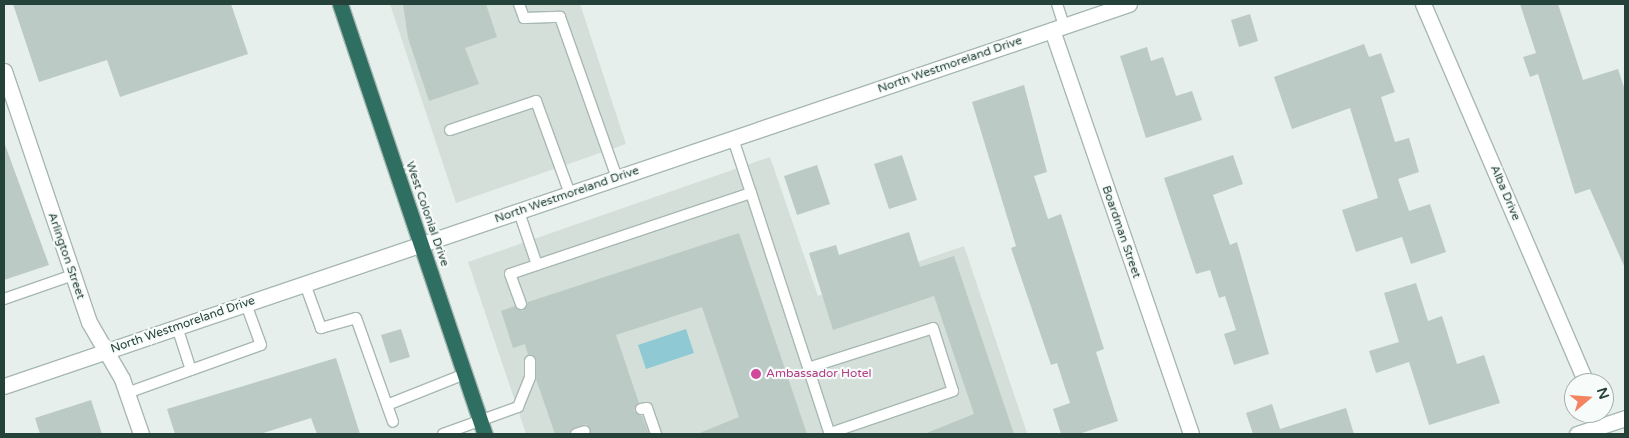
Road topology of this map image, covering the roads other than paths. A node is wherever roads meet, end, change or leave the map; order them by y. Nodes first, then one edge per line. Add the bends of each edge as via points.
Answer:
1 (340, 4) edge
2 (519, 4) edge
3 (1057, 4) edge
4 (1129, 4) edge
5 (1424, 4) edge
6 (1058, 28) junction
7 (4, 71) edge
8 (450, 130) dead end
9 (733, 139) junction
10 (618, 178) junction
11 (750, 193) junction
12 (570, 194) junction
13 (519, 212) junction
14 (422, 245) junction
15 (537, 265) junction
16 (73, 275) junction
17 (305, 284) junction
18 (4, 299) edge
19 (246, 304) junction
20 (521, 304) dead end
21 (177, 327) junction
22 (106, 351) junction
23 (530, 361) dead end
24 (808, 368) junction
25 (191, 370) junction
26 (1582, 373) edge
27 (465, 374) junction
28 (4, 386) edge
29 (127, 394) junction
30 (387, 405) junction
31 (641, 409) dead end
32 (1625, 418) edge
33 (393, 422) dead end
34 (1604, 424) edge
35 (483, 428) edge
36 (141, 434) edge
37 (443, 434) edge
38 (656, 434) edge
39 (830, 434) edge
40 (1191, 434) edge
41 (1577, 434) edge

1 - 14 highway, West Colonial Drive
2 - 10 lane via 524,18 560,17
3 - 6 lane
4 - 6 street, North Westmoreland Drive
5 - 26 street, Alba Drive
6 - 9 street, North Westmoreland Drive
6 - 40 street, Boardman Street
7 - 16 street, Arlington Street
8 - 12 lane via 536,101
9 - 10 street, North Westmoreland Drive
9 - 11 lane
10 - 12 street, North Westmoreland Drive
11 - 15 lane
11 - 24 lane
12 - 13 street, North Westmoreland Drive
13 - 14 street, North Westmoreland Drive
13 - 15 lane
14 - 17 street, North Westmoreland Drive
14 - 27 highway, West Colonial Drive
15 - 20 lane via 510,274
16 - 18 lane
16 - 22 street, Arlington Street via 88,322
17 - 19 street, North Westmoreland Drive
17 - 30 lane via 321,328 356,318
19 - 21 street, North Westmoreland Drive
19 - 25 lane via 261,345
21 - 22 street, North Westmoreland Drive
21 - 25 lane
22 - 28 street, North Westmoreland Drive
22 - 29 street, Arlington Street
23 - 35 lane via 529,383 518,407
24 - 39 lane
24 - 39 lane via 932,328 936,337 953,391
25 - 29 lane
27 - 30 lane
27 - 35 highway, West Colonial Drive
29 - 36 street, Arlington Street
30 - 33 lane
31 - 38 lane via 647,408
32 - 34 street
34 - 41 street
35 - 37 lane

